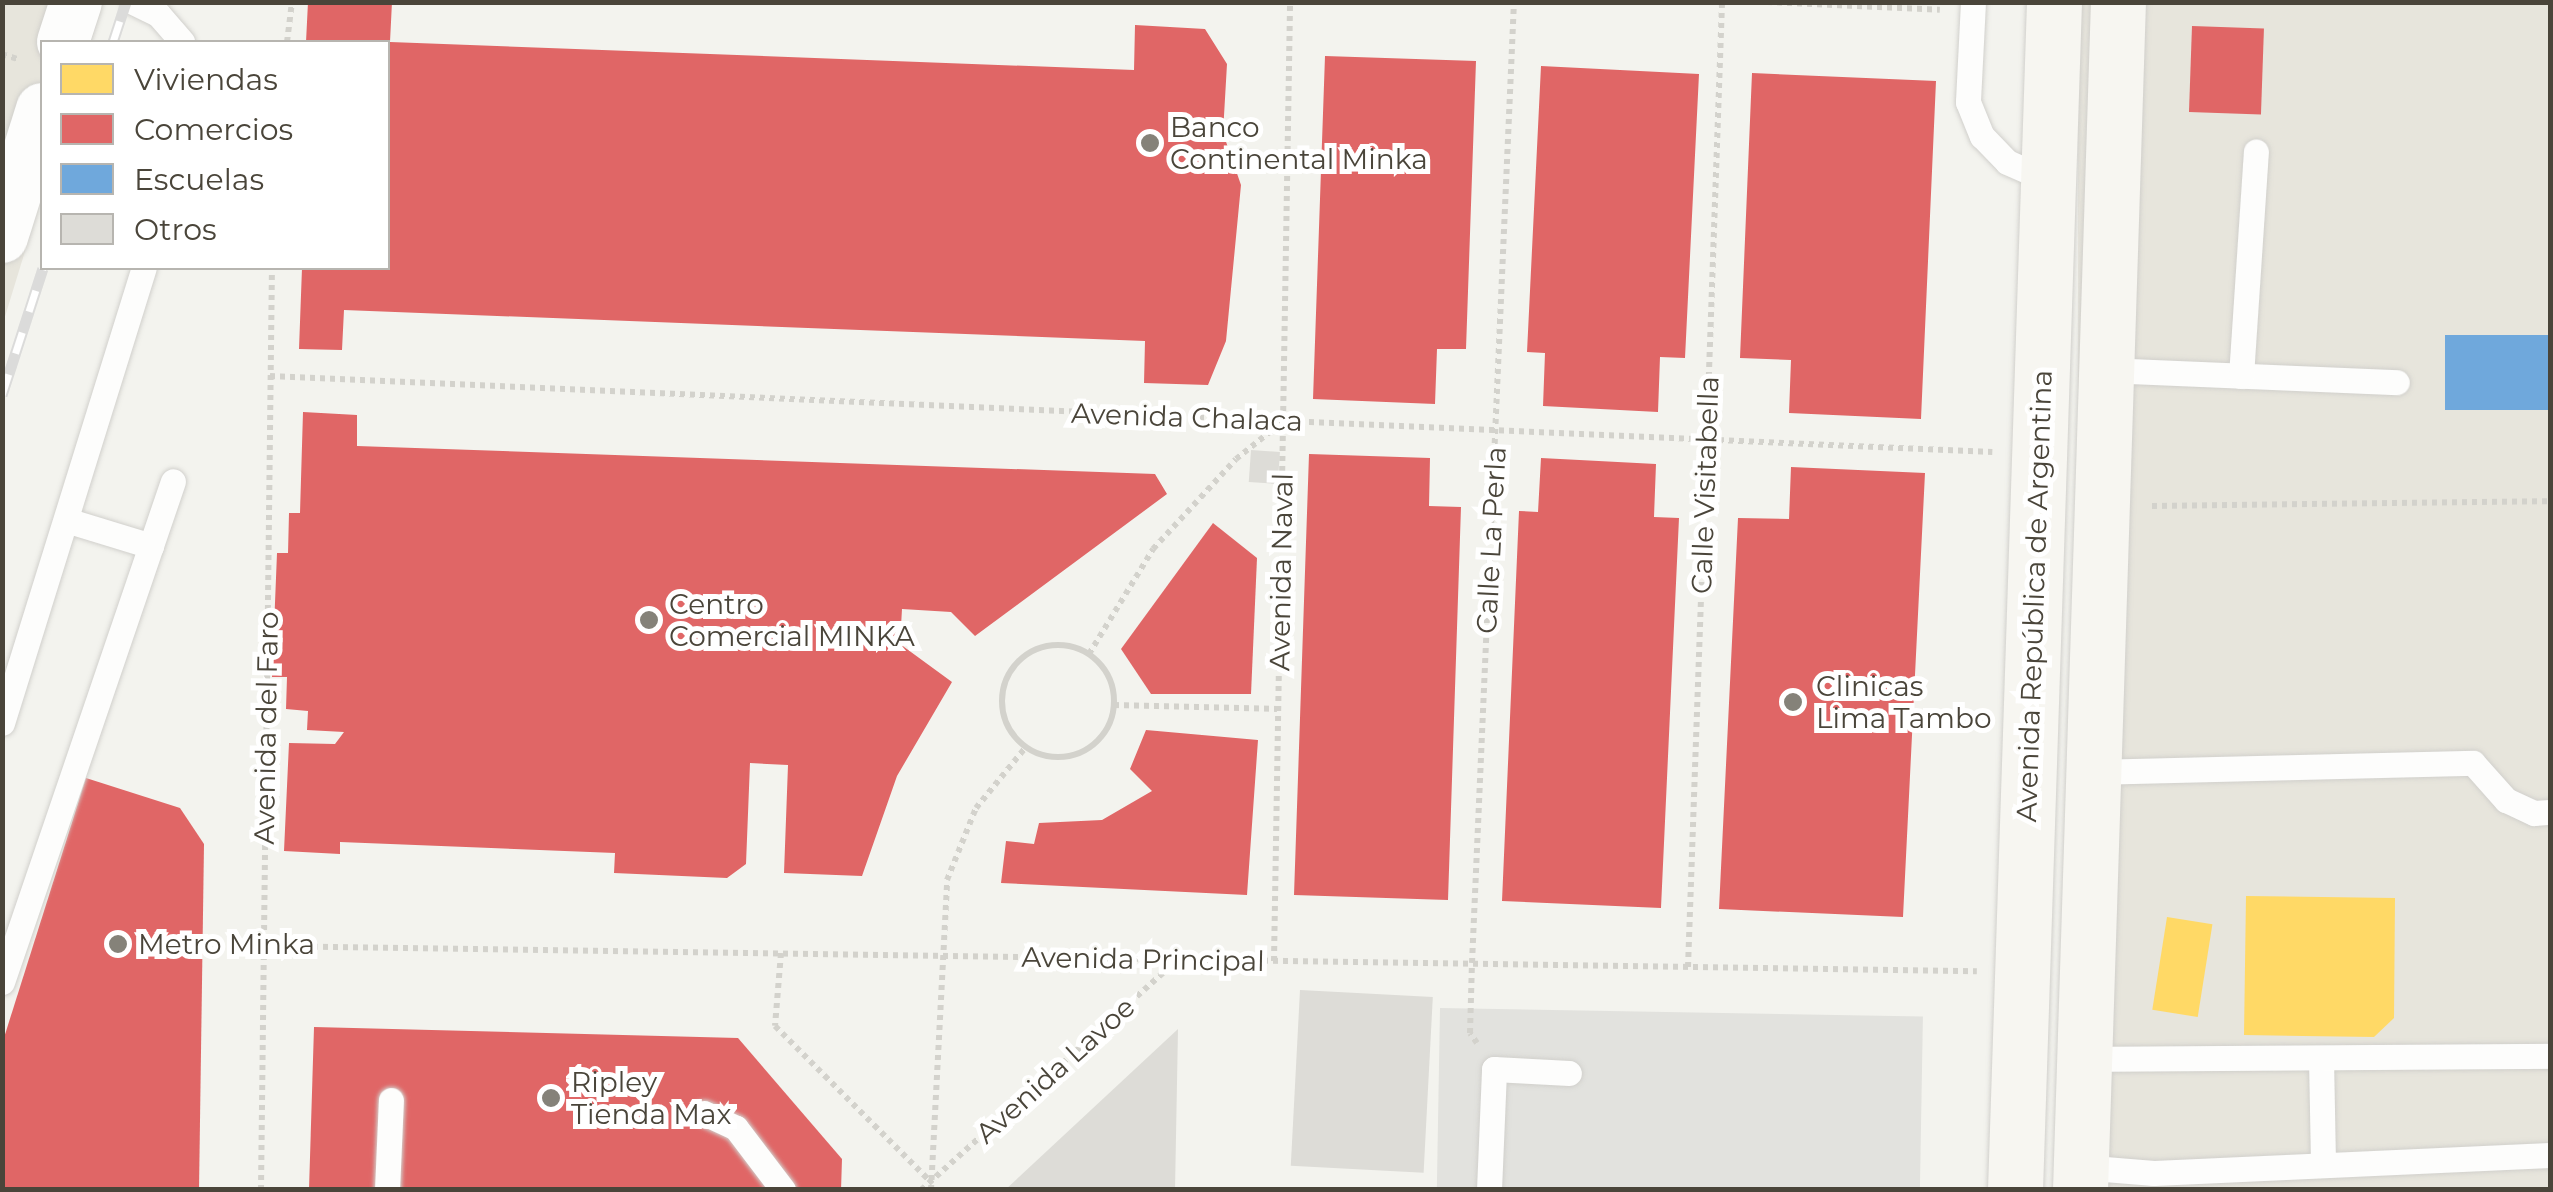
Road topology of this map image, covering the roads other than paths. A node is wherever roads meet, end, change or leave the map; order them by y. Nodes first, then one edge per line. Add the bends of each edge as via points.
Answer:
1 (76, 2) edge
2 (132, 2) edge
3 (2054, 2) edge
4 (2118, 2) edge
5 (1972, 7) edge
6 (64, 40) edge
7 (180, 40) edge
8 (40, 115) edge
9 (2256, 151) dead end
10 (2048, 180) junction
11 (2, 237) edge
12 (143, 270) edge
13 (2106, 370) junction
14 (2241, 376) junction
15 (2397, 382) dead end
16 (173, 481) dead end
17 (66, 520) junction
18 (150, 546) junction
19 (2, 723) edge
20 (2093, 772) junction
21 (2550, 812) edge
22 (2, 982) edge
23 (2550, 1056) edge
24 (2321, 1058) junction
25 (2084, 1060) junction
26 (1568, 1073) dead end
27 (391, 1100) dead end
28 (704, 1113) dead end
29 (2550, 1155) edge
30 (2322, 1166) junction
31 (2080, 1178) edge
32 (387, 1190) edge
33 (783, 1190) edge
34 (1489, 1190) edge
35 (2015, 1190) edge

1 - 6 street
2 - 7 lane via 158,14
3 - 10 main road, Avenida República de Argentina
4 - 13 main road
5 - 10 lane via 1968,102 1982,136 2007,162
8 - 11 street
9 - 14 lane
10 - 35 main road, Avenida República de Argentina
12 - 17 lane
13 - 14 lane
13 - 20 main road
14 - 15 lane
16 - 18 lane
17 - 18 lane
17 - 19 lane
18 - 22 lane
20 - 21 lane via 2472,764 2506,800 2534,813
20 - 25 main road
23 - 24 lane
24 - 25 lane
24 - 30 lane
25 - 31 main road
26 - 34 lane via 1494,1070
27 - 32 lane
28 - 33 lane via 736,1128
29 - 30 lane
30 - 31 lane

